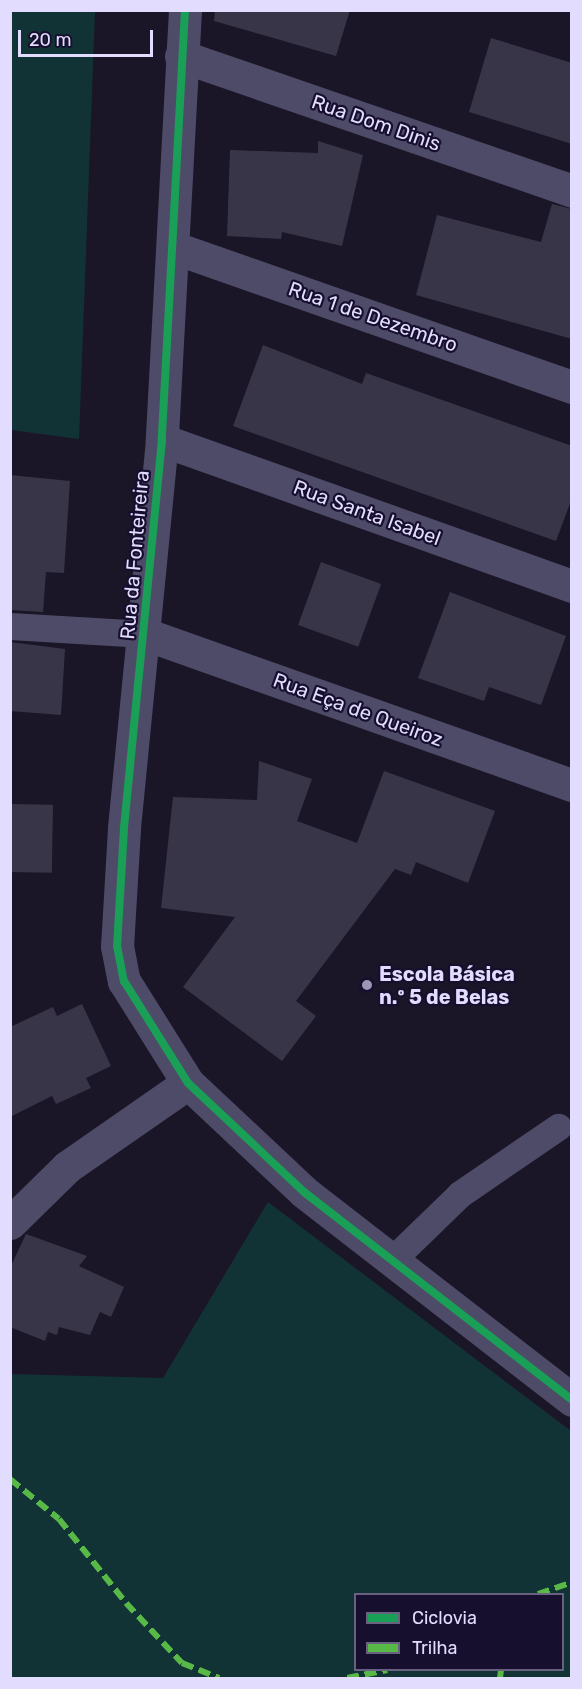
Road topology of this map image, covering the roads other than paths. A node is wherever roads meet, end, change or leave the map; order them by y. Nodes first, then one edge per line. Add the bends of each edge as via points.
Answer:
1 (184, 10) edge
2 (181, 56) junction
3 (572, 191) edge
4 (175, 248) junction
5 (572, 387) edge
6 (162, 440) junction
7 (572, 586) edge
8 (10, 626) edge
9 (145, 634) junction
10 (572, 785) edge
11 (188, 1083) junction
12 (558, 1127) dead end
13 (10, 1223) edge
14 (392, 1260) junction
15 (572, 1400) edge

1 - 2 street, Rua da Fonteireira
2 - 3 street, Rua Dom Dinis
2 - 4 street, Rua da Fonteireira
4 - 5 street, Rua 1 de Dezembro
4 - 6 street, Rua da Fonteireira
6 - 7 street, Rua Santa Isabel
6 - 9 street, Rua da Fonteireira
8 - 9 lane
9 - 10 street, Rua Eça de Queiroz
9 - 11 street, Rua da Fonteireira via 124,829 117,946 124,981
11 - 13 street via 67,1167
11 - 14 street, Rua da Fonteireira via 304,1192
12 - 14 lane via 460,1194
14 - 15 street, Rua da Fonteireira

